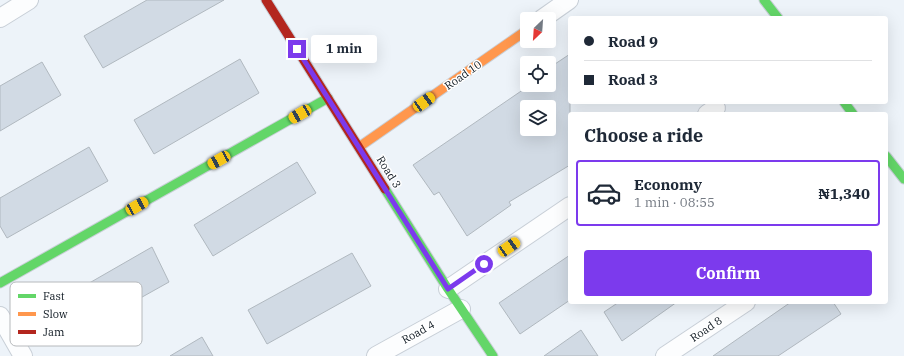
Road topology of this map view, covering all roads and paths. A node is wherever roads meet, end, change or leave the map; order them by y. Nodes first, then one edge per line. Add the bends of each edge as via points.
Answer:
1 (29, 0) edge
2 (266, 0) edge
3 (569, 0) edge
4 (764, 0) edge
5 (552, 12) edge
6 (776, 16) edge
7 (0, 18) edge
8 (520, 35) edge
9 (328, 98) junction
10 (359, 147) junction
11 (888, 159) edge
12 (904, 179) edge
13 (568, 207) edge
14 (0, 283) edge
15 (448, 289) junction
16 (743, 304) edge
17 (461, 309) junction
18 (0, 316) edge
19 (10, 333) edge
20 (17, 346) edge
21 (23, 356) edge
22 (376, 356) edge
23 (492, 356) edge
24 (665, 356) edge

1 - 7 street
2 - 9 street, Road 3
3 - 5 street
4 - 6 street
8 - 10 street, Road 10
9 - 10 street, Road 3
9 - 14 street
10 - 15 street, Road 3
11 - 12 street
13 - 15 street
15 - 17 street, Road 3
16 - 24 street, Road 8
17 - 22 street, Road 4
17 - 23 street, Road 3
18 - 19 street
20 - 21 street

